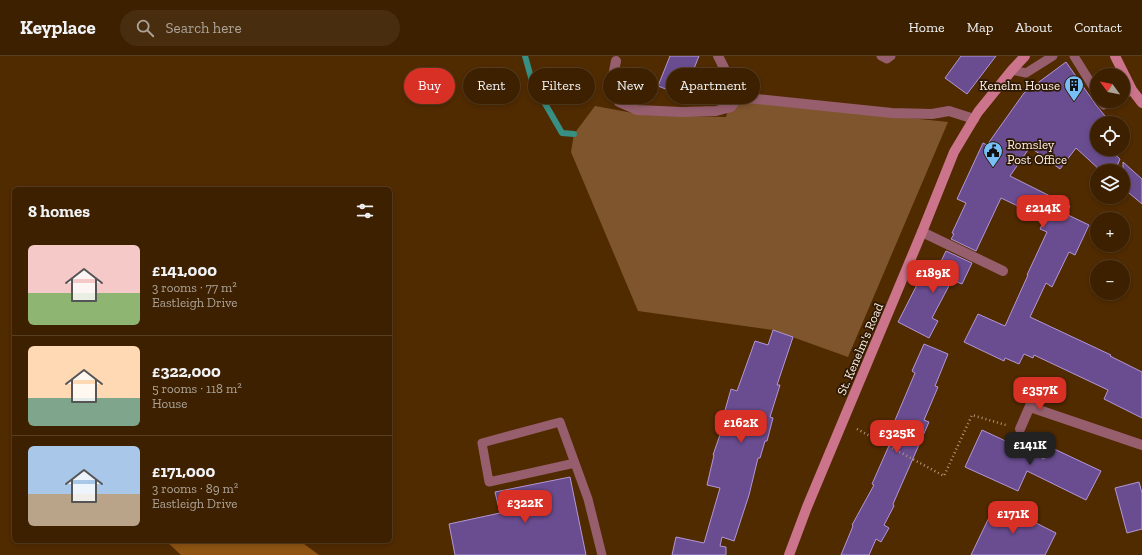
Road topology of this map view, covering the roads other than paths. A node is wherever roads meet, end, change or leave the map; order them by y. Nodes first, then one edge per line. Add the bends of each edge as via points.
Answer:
1 (718, 56) edge
2 (880, 56) edge
3 (891, 56) edge
4 (1025, 56) edge
5 (1053, 56) edge
6 (1074, 56) edge
7 (1115, 56) edge
8 (616, 61) dead end
9 (724, 68) edge
10 (1119, 68) edge
11 (1012, 70) junction
12 (1090, 82) edge
13 (1130, 95) edge
14 (760, 100) edge
15 (1142, 103) edge
16 (734, 104) edge
17 (974, 119) junction
18 (922, 232) junction
19 (1002, 271) dead end
20 (1039, 385) dead end
21 (1030, 407) junction
22 (1020, 429) road end
23 (1142, 445) edge
24 (575, 463) junction
25 (602, 555) edge
26 (789, 555) edge

1 - 9 street
2 - 3 lane via 887,59
4 - 11 street, St. Kenelm's Road
5 - 11 lane via 1026,73
6 - 12 lane
7 - 10 street
8 - 16 street via 612,86 619,102 637,110 716,111 732,107
11 - 17 street, St. Kenelm's Road
13 - 15 street
14 - 17 street via 892,113 949,112
17 - 18 street, St. Kenelm's Road via 954,152
18 - 19 street
18 - 26 street, St. Kenelm's Road via 806,508
20 - 21 street
21 - 22 street
21 - 23 street
24 - 24 lane via 560,422 482,443 490,482
24 - 25 lane via 588,499

